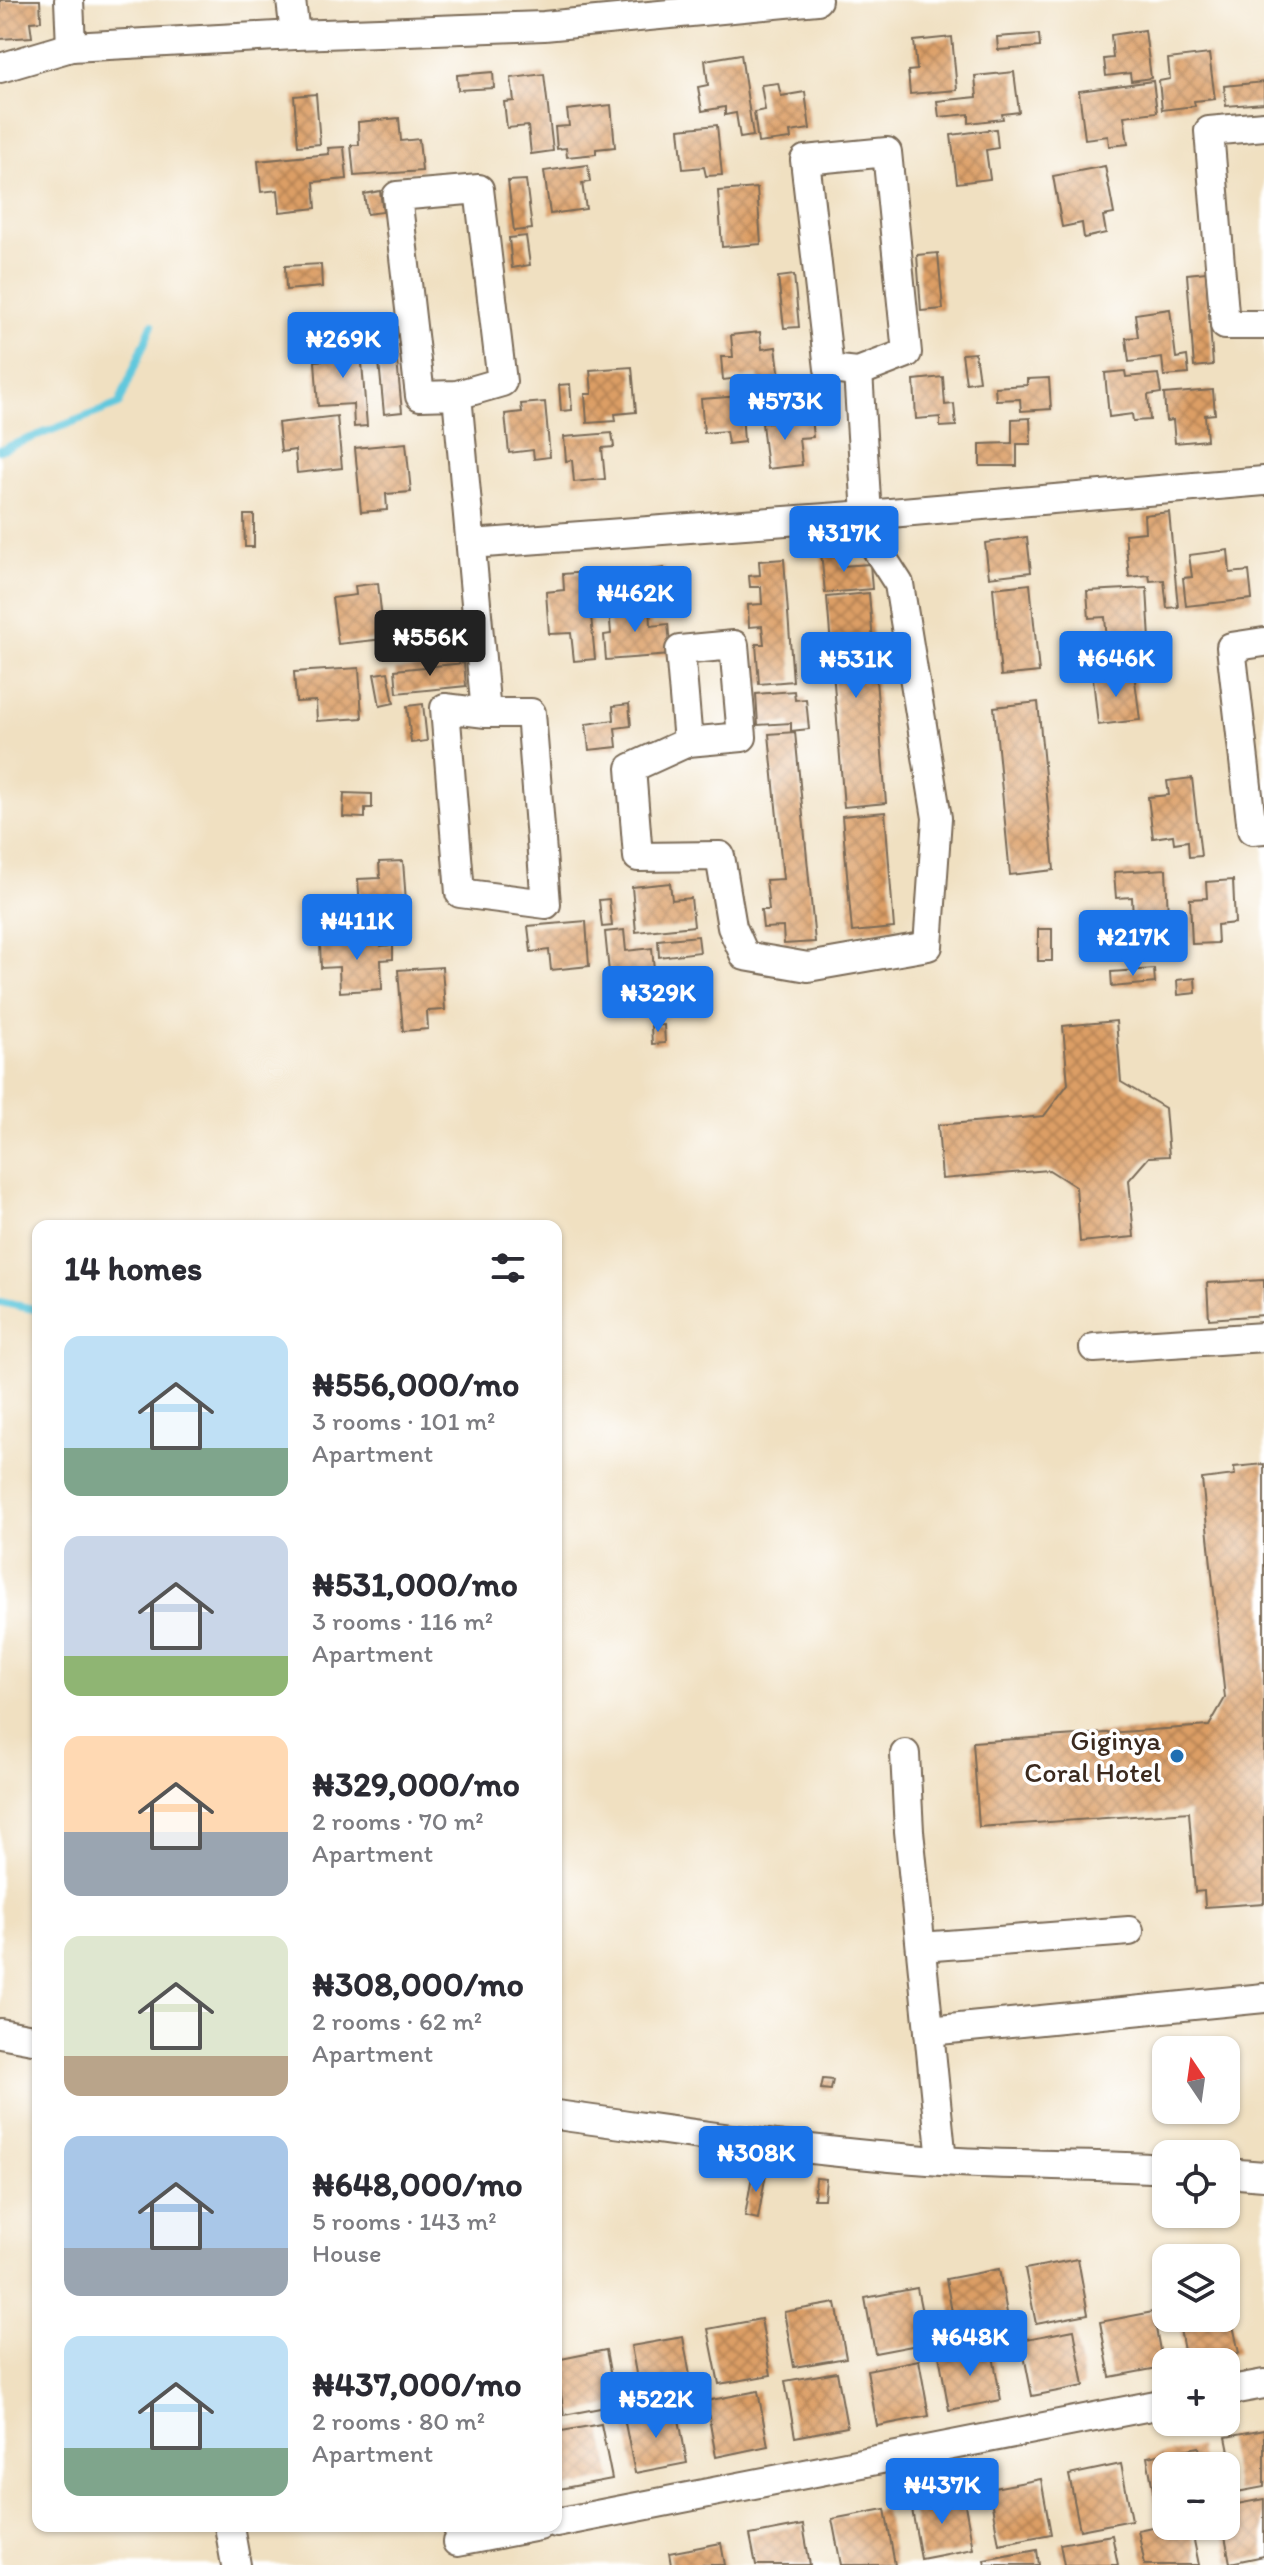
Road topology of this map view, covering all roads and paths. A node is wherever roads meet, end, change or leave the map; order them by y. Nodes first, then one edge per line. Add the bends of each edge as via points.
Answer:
1 (69, 0) edge
2 (291, 0) edge
3 (817, 0) edge
4 (295, 35) junction
5 (71, 47) junction
6 (0, 68) edge
7 (1264, 126) edge
8 (1263, 331) edge
9 (858, 372) junction
10 (457, 395) junction
11 (1263, 487) edge
12 (867, 515) junction
13 (471, 544) junction
14 (1264, 642) edge
15 (486, 713) junction
16 (688, 742) dead end
17 (1264, 829) edge
18 (1264, 1337) edge
19 (1094, 1348) dead end
20 (905, 1754) dead end
21 (1129, 1931) dead end
22 (921, 1947) junction
23 (1264, 1998) edge
24 (929, 2031) junction
25 (0, 2033) edge
26 (32, 2039) edge
27 (562, 2116) edge
28 (942, 2161) junction
29 (1152, 2168) edge
30 (1240, 2174) edge
31 (1264, 2176) edge
32 (1264, 2384) edge
33 (1240, 2388) edge
34 (1152, 2406) edge
35 (562, 2522) edge
36 (230, 2532) edge
37 (512, 2532) edge
38 (458, 2544) edge
39 (236, 2565) edge

1 - 5 street
2 - 4 street
3 - 4 street via 544,26
4 - 5 street
5 - 6 street
7 - 8 street via 1209,131 1225,325
9 - 9 street via 829,369 805,160 887,152 907,353
9 - 12 street
10 - 10 street via 420,396 397,196 479,189 502,382
10 - 13 street
11 - 12 street
12 - 13 street
12 - 16 street via 874,545 899,584 937,818 928,946 808,967 745,956 732,927 720,856 638,857 631,768
13 - 15 street
14 - 17 street via 1231,647 1252,830
15 - 15 street via 531,713 546,904 460,893 445,708
18 - 19 street
20 - 22 street
21 - 22 street
22 - 24 street
23 - 24 street
24 - 28 street
25 - 26 street
27 - 28 street
28 - 29 street
30 - 31 street
32 - 33 street
34 - 35 street
36 - 39 street
37 - 38 street

